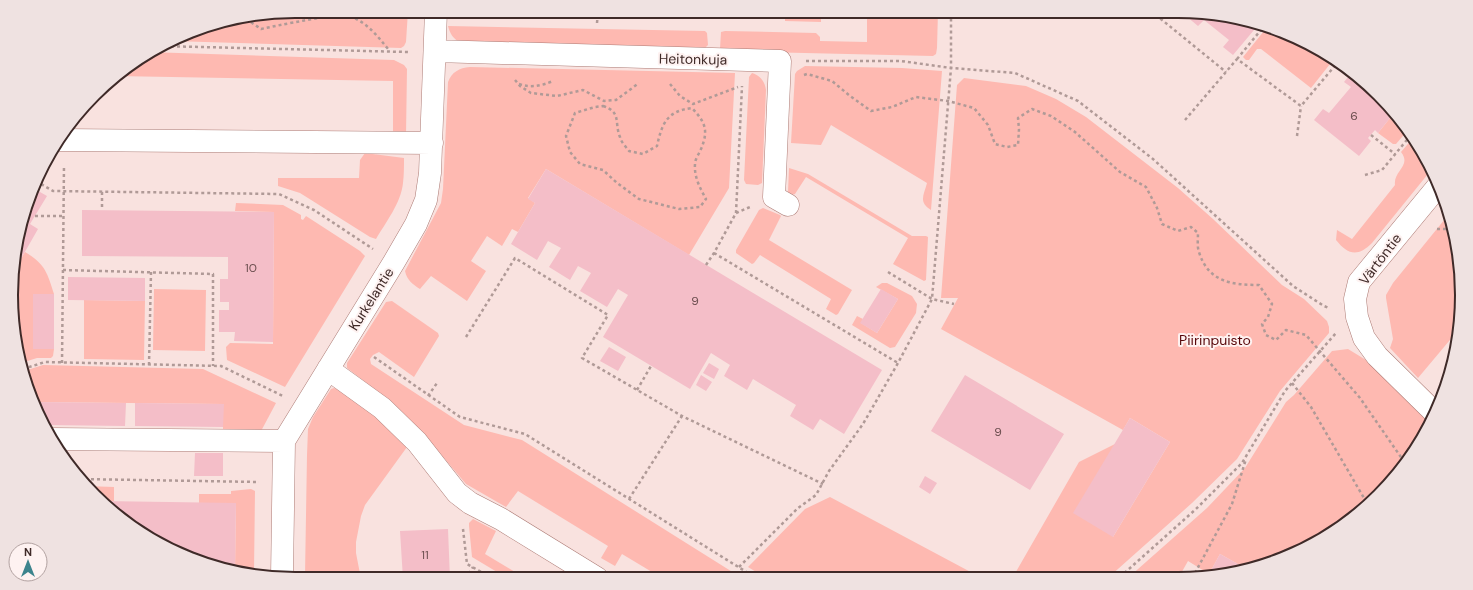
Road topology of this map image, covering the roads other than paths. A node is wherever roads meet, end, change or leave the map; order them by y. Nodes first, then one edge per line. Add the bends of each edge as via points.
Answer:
1 (436, 18) edge
2 (434, 51) junction
3 (66, 140) edge
4 (432, 143) junction
5 (1435, 190) edge
6 (788, 205) dead end
7 (328, 369) junction
8 (1430, 409) edge
9 (59, 440) edge
10 (284, 441) junction
11 (282, 571) edge
12 (587, 572) edge

1 - 2 street, Kurkelantie
2 - 4 street, Kurkelantie
2 - 6 street, Heitonkuja via 744,60 780,69 774,197
3 - 4 street
4 - 7 street, Kurkelantie via 426,200 416,224
5 - 8 street, Värtöntie via 1359,282 1355,299 1357,317 1364,338 1377,356
7 - 10 street, Kurkelantie
7 - 12 street via 382,408 417,442 457,493
9 - 10 street
10 - 11 street, Kurkelantie

